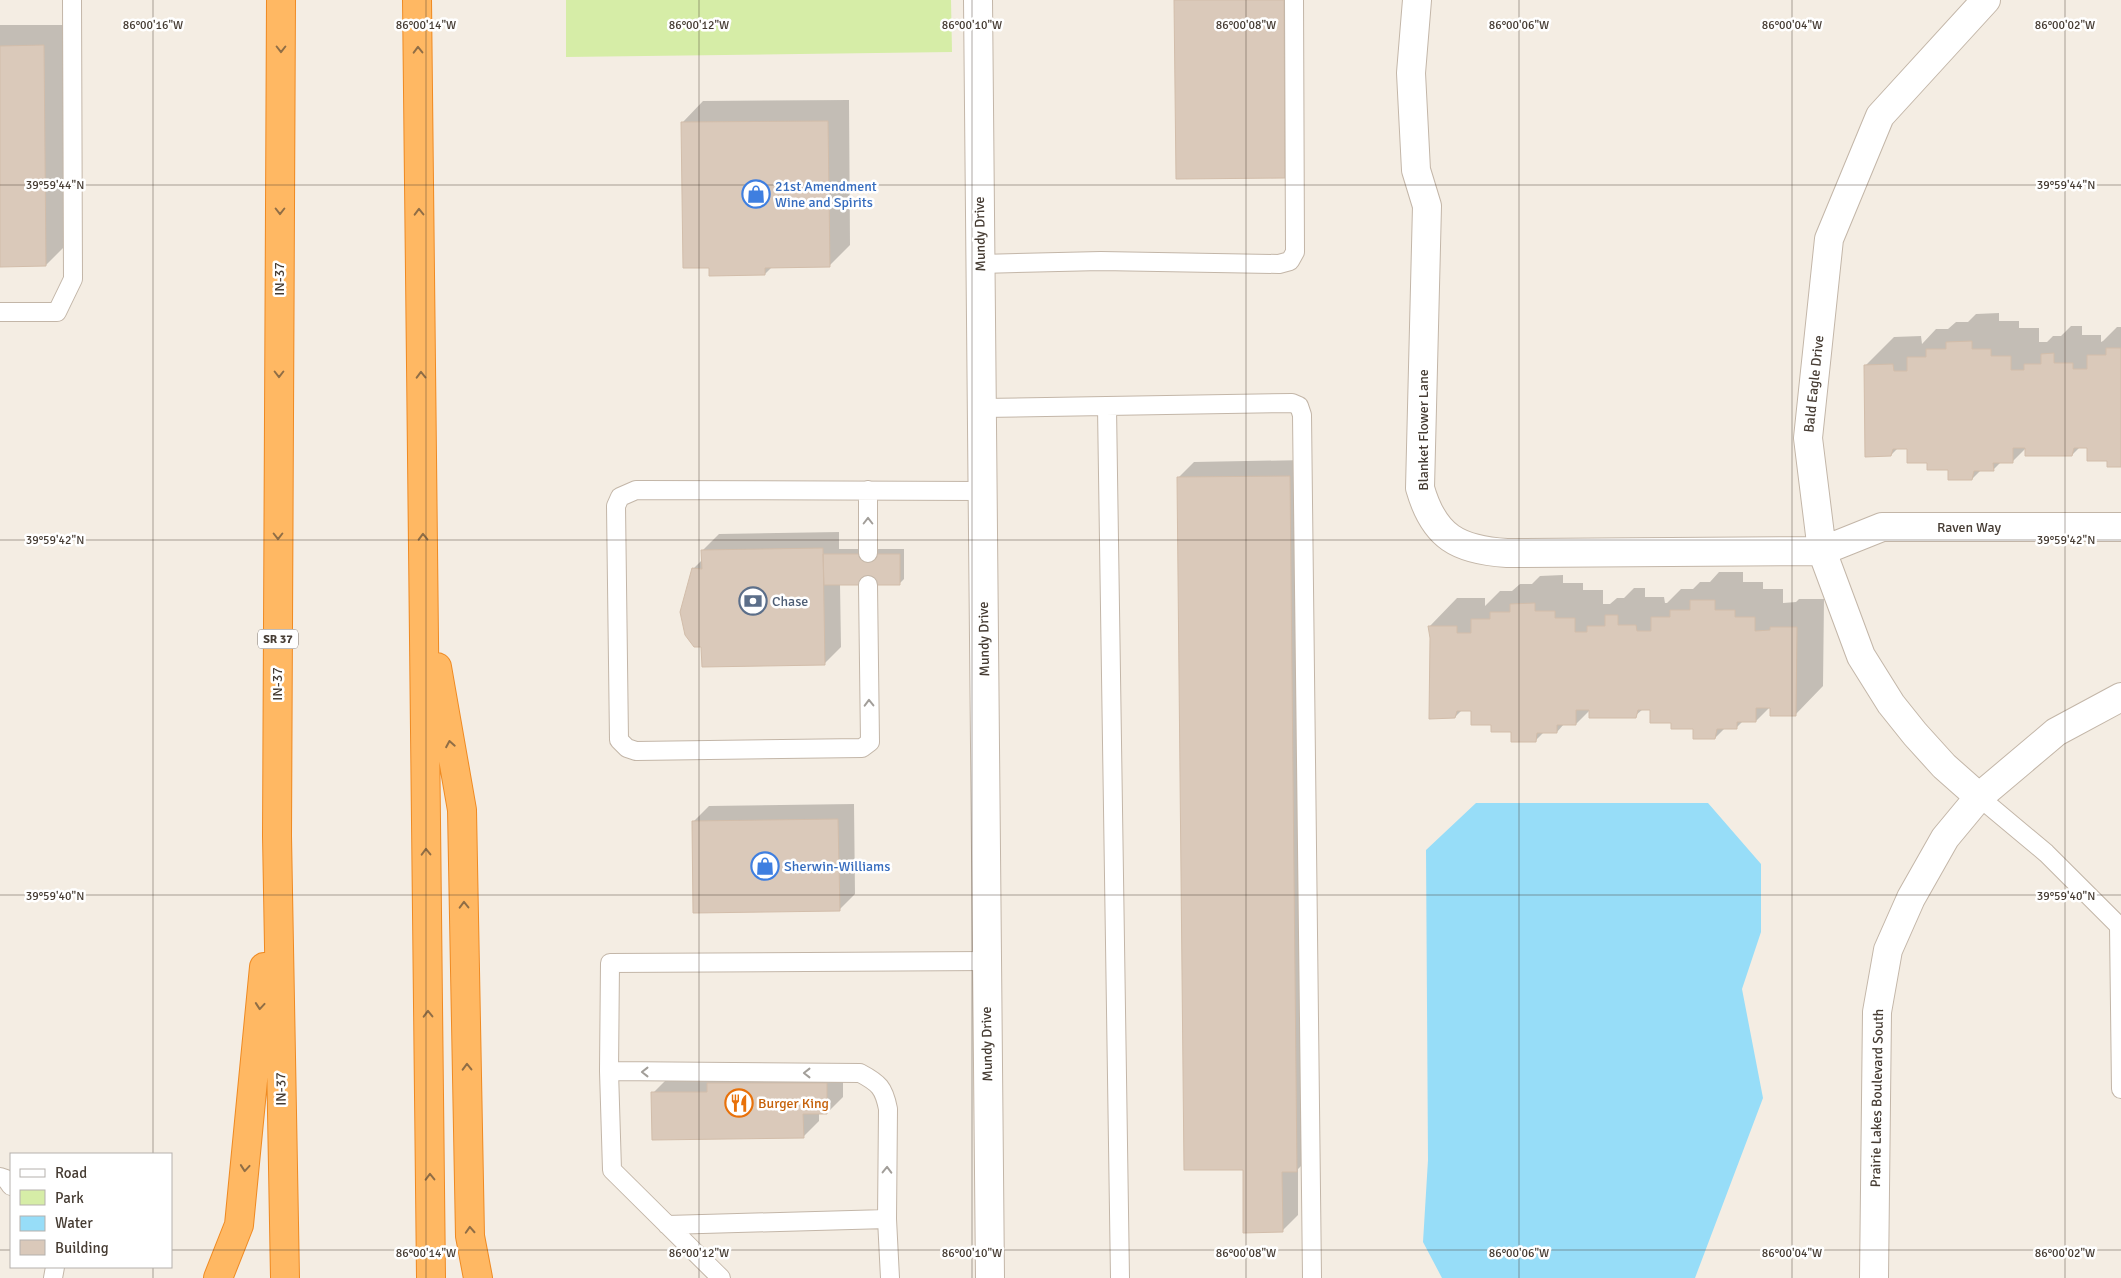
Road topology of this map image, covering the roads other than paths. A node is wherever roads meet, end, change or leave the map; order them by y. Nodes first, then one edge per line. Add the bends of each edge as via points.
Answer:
1 (72, 0) edge
2 (281, 0) edge
3 (417, 0) edge
4 (978, 0) edge
5 (1294, 0) edge
6 (1417, 0) edge
7 (1986, 0) edge
8 (980, 264) junction
9 (0, 312) edge
10 (1107, 407) junction
11 (982, 408) junction
12 (868, 490) junction
13 (982, 491) junction
14 (2121, 527) edge
15 (1822, 551) junction
16 (868, 553) dead end
17 (868, 585) dead end
18 (423, 586) junction
19 (2121, 697) edge
20 (1980, 797) junction
21 (277, 836) junction
22 (2120, 959) edge
23 (987, 961) junction
24 (610, 1071) junction
25 (2121, 1088) edge
26 (0, 1177) edge
27 (10, 1185) edge
28 (887, 1219) junction
29 (666, 1225) junction
30 (1875, 1276) edge
31 (218, 1278) edge
32 (285, 1278) edge
33 (431, 1278) edge
34 (478, 1278) edge
35 (721, 1278) edge
36 (890, 1278) edge
37 (990, 1278) edge
38 (1120, 1278) edge
39 (1312, 1278) edge

1 - 9 lane via 73,279 57,312
2 -> 21 highway, IN-37 / SR 37
18 -> 3 highway
4 - 8 street, Mundy Drive
5 - 8 lane via 1296,252 1290,261 1279,264 1101,261
6 - 15 street, Blanket Flower Lane via 1410,73 1416,170 1427,206 1420,488 1427,512 1441,530 1480,552
7 - 15 street, Bald Eagle Drive via 1880,116 1830,239 1808,438
8 - 11 street, Mundy Drive
10 - 11 lane
10 - 38 lane
10 - 39 lane via 1292,402 1299,406 1302,415
11 - 13 street, Mundy Drive
12 - 13 lane
16 -> 12 lane
12 -> 17 lane via 636,490 620,497 616,506 619,740 636,751 862,748 870,742
13 - 23 street, Mundy Drive
14 - 15 street, Raven Way via 1882,527
15 - 20 street, Bald Eagle Drive via 1861,656 1891,704 1944,766
33 -> 18 highway
34 -> 18 highway via 470,1236 462,810
19 - 20 street, Prairie Lakes Boulevard South via 2056,732
20 - 22 lane via 2046,853 2119,926
20 - 30 street, Prairie Lakes Boulevard South via 1945,838 1911,898 1888,950 1877,1012
21 -> 31 highway via 239,1225
21 - 32 highway, IN-37 / SR 37
22 - 25 lane
23 - 24 lane via 610,963
23 - 37 street, Mundy Drive
28 -> 24 lane via 888,1109 885,1092 860,1073
24 - 29 lane via 612,1170
26 - 27 lane
28 - 29 lane
28 - 36 lane
29 - 35 lane

